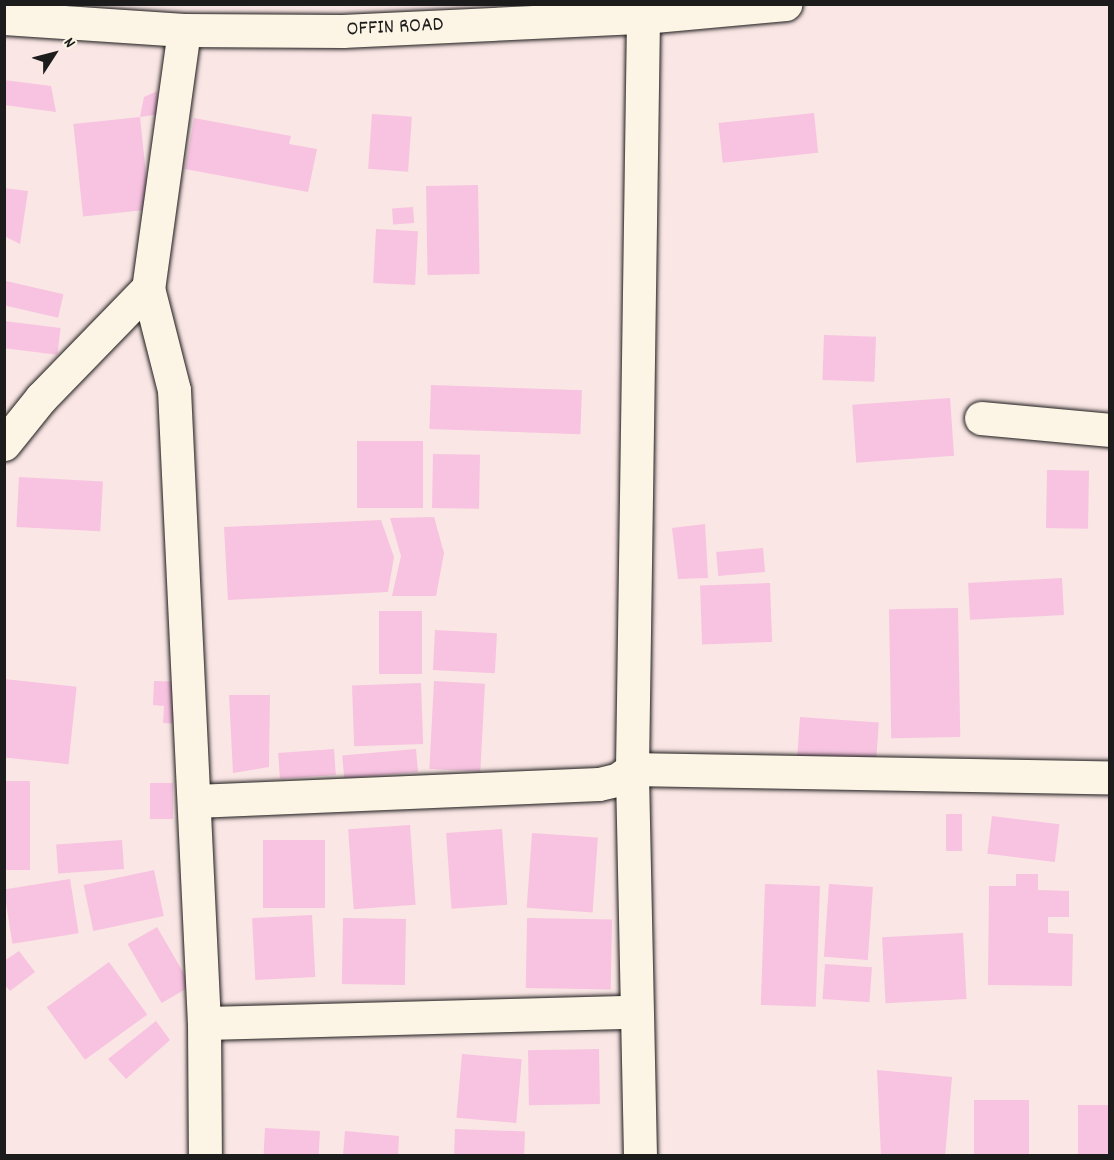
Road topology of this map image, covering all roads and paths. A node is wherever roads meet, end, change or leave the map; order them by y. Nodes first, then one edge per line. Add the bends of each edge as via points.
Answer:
1 (7, 4) edge
2 (785, 4) edge
3 (4, 17) edge
4 (643, 17) junction
5 (184, 30) junction
6 (148, 288) junction
7 (981, 418) dead end
8 (1110, 430) edge
9 (4, 444) edge
10 (632, 769) junction
11 (1110, 777) edge
12 (195, 801) junction
13 (635, 1012) junction
14 (204, 1023) junction
15 (205, 1155) edge
16 (639, 1155) edge

1 - 3 street
2 - 4 street, OFFIN ROAD
3 - 5 street, OFFIN ROAD
4 - 5 street, OFFIN ROAD via 342,31
4 - 10 street
5 - 6 street
6 - 9 street via 41,398
6 - 12 street via 174,390
7 - 8 street
10 - 11 street
10 - 12 street via 617,780 599,784
10 - 13 street
12 - 14 street
13 - 14 street
13 - 16 street
14 - 15 street

